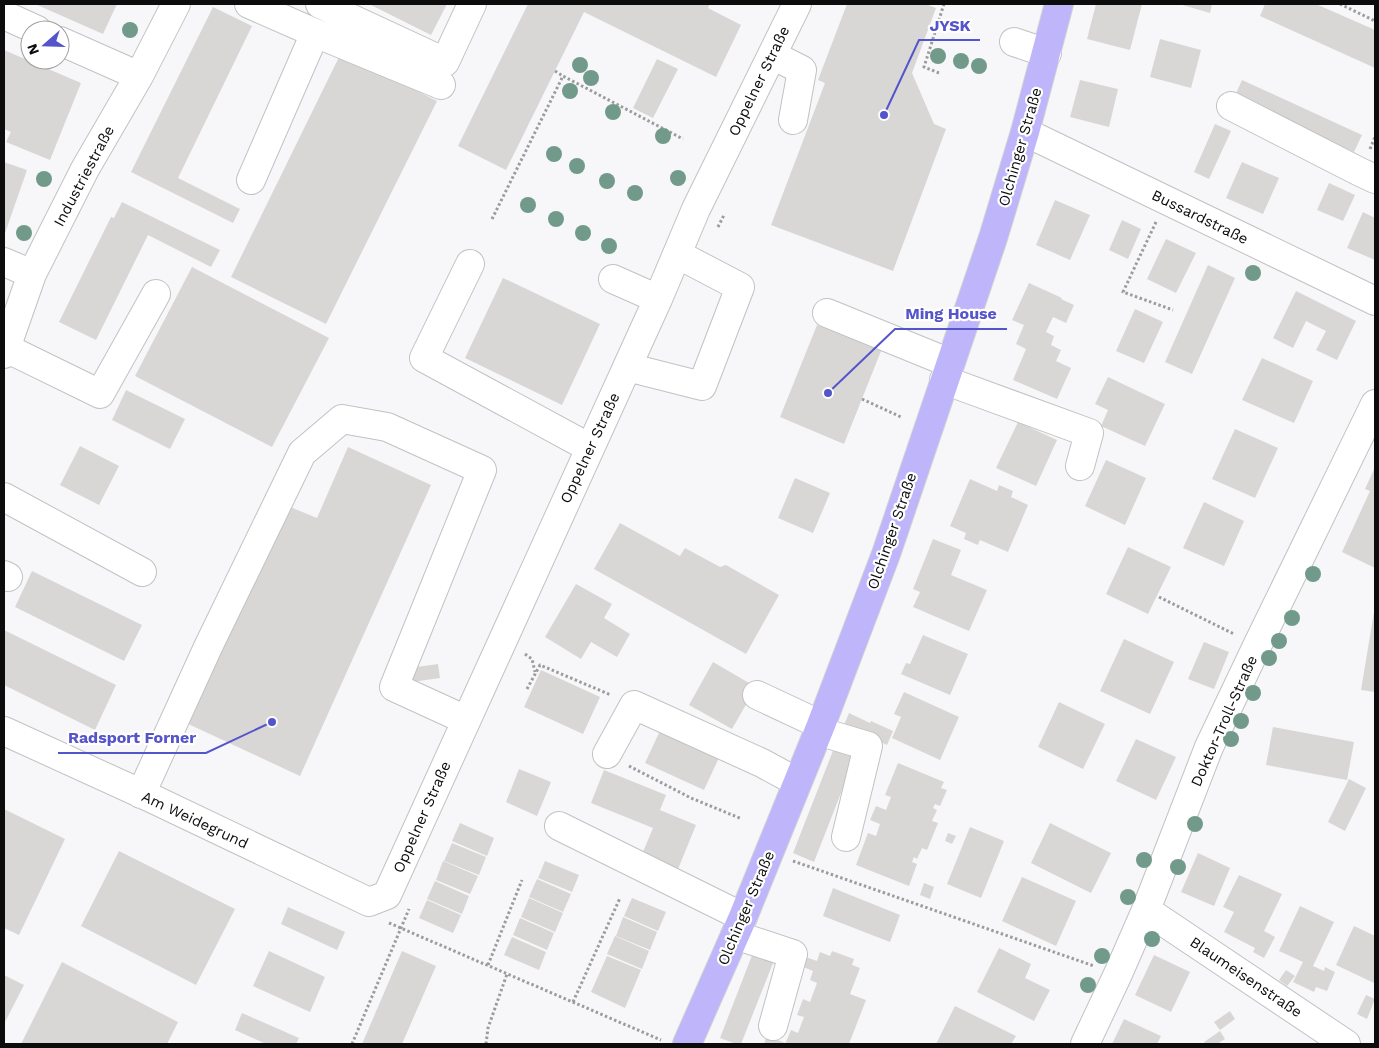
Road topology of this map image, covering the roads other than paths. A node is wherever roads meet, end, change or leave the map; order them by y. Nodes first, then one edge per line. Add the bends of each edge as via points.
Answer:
1 (176, 4) edge
2 (250, 4) edge
3 (320, 4) edge
4 (472, 4) edge
5 (797, 4) edge
6 (1059, 4) edge
7 (4, 15) edge
8 (20, 22) edge
9 (315, 33) junction
10 (1014, 42) dead end
11 (70, 45) edge
12 (1046, 53) junction
13 (772, 55) junction
14 (139, 76) junction
15 (441, 85) dead end
16 (1231, 106) dead end
17 (794, 120) dead end
18 (1025, 132) junction
19 (1375, 179) edge
20 (251, 180) dead end
21 (677, 254) junction
22 (4, 262) edge
23 (470, 264) dead end
24 (32, 274) junction
25 (613, 279) dead end
26 (156, 294) dead end
27 (13, 297) edge
28 (658, 299) junction
29 (1375, 301) edge
30 (827, 313) dead end
31 (5, 351) edge
32 (627, 367) junction
33 (947, 372) junction
34 (1375, 404) edge
35 (590, 448) junction
36 (1080, 466) dead end
37 (4, 497) edge
38 (142, 572) dead end
39 (757, 695) dead end
40 (466, 720) junction
41 (819, 728) junction
42 (4, 731) edge
43 (607, 754) dead end
44 (797, 782) junction
45 (141, 794) junction
46 (559, 826) dead end
47 (846, 838) dead end
48 (386, 908) joint
49 (1146, 910) junction
50 (739, 926) junction
51 (773, 1026) dead end
52 (674, 1042) edge
53 (1085, 1044) edge
54 (1346, 1044) edge

1 - 14 street, Industriestraße
2 - 9 street
3 - 4 street via 445,62
5 - 13 street, Oppelner Straße
6 - 12 main road, Olchinger Straße
7 - 8 street
9 - 15 street
9 - 20 street
10 - 12 street
11 - 14 street
12 - 18 main road, Olchinger Straße
13 - 17 street via 802,70
13 - 21 street, Oppelner Straße
14 - 24 street, Industriestraße via 85,170
16 - 19 street
18 - 29 street, Bussardstraße
18 - 33 main road, Olchinger Straße
21 - 28 street, Oppelner Straße
21 - 32 street via 740,287 702,386
22 - 24 street
23 - 35 street via 424,358
24 - 27 street, Industriestraße
25 - 28 street
26 - 31 street via 100,394
27 - 31 street, Industriestraße
28 - 32 street, Oppelner Straße
30 - 33 street
32 - 35 street, Oppelner Straße
33 - 36 street via 1089,433
33 - 41 main road, Olchinger Straße via 886,554
34 - 49 street, Doktor-Troll-Straße via 1210,747
35 - 40 street, Oppelner Straße
37 - 38 street
39 - 41 street
40 - 45 street via 394,687 482,470 387,427 342,419 302,453
40 - 48 street, Oppelner Straße
41 - 44 main road, Olchinger Straße
41 - 47 street via 868,746
42 - 45 street, Am Weidegrund
43 - 44 street via 634,705
44 - 50 main road, Olchinger Straße
45 - 48 street, Am Weidegrund
46 - 50 street
49 - 53 street, Doktor-Troll-Straße
49 - 54 street, Blaumeisenstraße
50 - 51 street via 793,954
50 - 52 main road, Olchinger Straße

